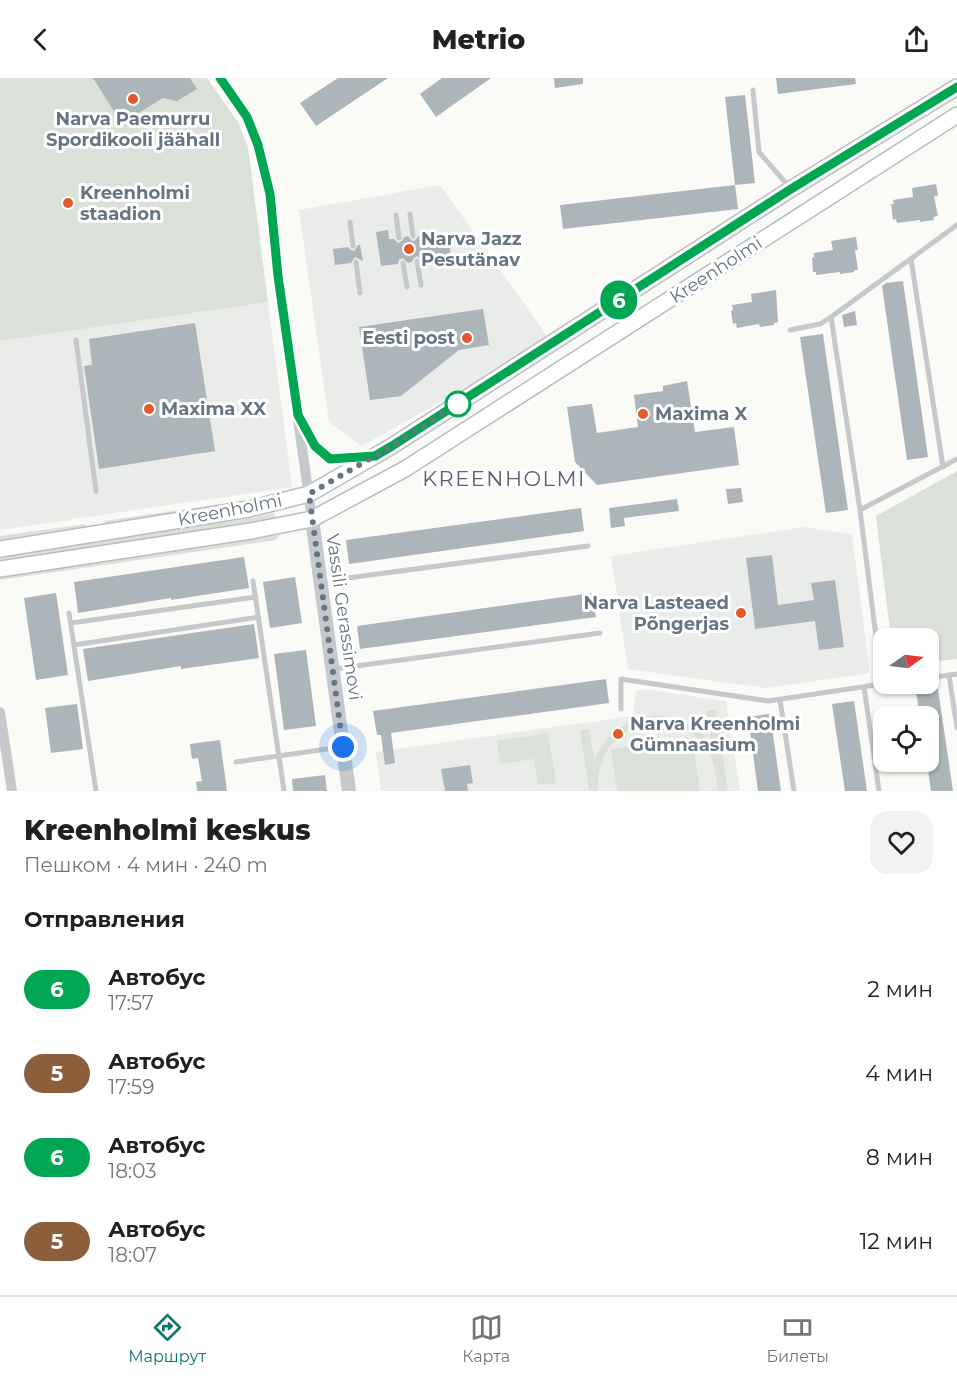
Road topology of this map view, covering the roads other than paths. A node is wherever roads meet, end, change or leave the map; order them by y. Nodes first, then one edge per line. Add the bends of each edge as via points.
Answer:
1 (220, 78) edge
2 (957, 87) edge
3 (753, 90) dead end
4 (955, 120) edge
5 (791, 189) junction
6 (806, 212) junction
7 (410, 214) dead end
8 (396, 216) dead end
9 (350, 222) dead end
10 (957, 225) edge
11 (413, 236) dead end
12 (399, 238) dead end
13 (353, 246) dead end
14 (911, 259) junction
15 (417, 261) dead end
16 (356, 262) dead end
17 (403, 263) dead end
18 (421, 285) dead end
19 (406, 287) dead end
20 (360, 293) dead end
21 (831, 317) junction
22 (790, 330) dead end
23 (76, 340) dead end
24 (546, 347) junction
25 (561, 369) junction
26 (298, 415) junction
27 (375, 456) junction
28 (957, 459) edge
29 (943, 466) junction
30 (96, 491) dead end
31 (309, 494) junction
32 (860, 510) junction
33 (312, 519) junction
34 (588, 546) dead end
35 (0, 549) edge
36 (0, 569) edge
37 (340, 579) dead end
38 (253, 581) dead end
39 (256, 597) junction
40 (69, 613) dead end
41 (259, 617) junction
42 (71, 623) junction
43 (876, 628) edge
44 (600, 633) dead end
45 (74, 645) junction
46 (333, 670) junction
47 (957, 674) edge
48 (949, 675) junction
49 (939, 676) edge
50 (873, 686) edge
51 (864, 687) junction
52 (780, 700) junction
53 (621, 709) dead end
54 (0, 712) edge
55 (957, 728) edge
56 (343, 747) junction
57 (279, 756) junction
58 (236, 762) dead end
59 (12, 791) edge
60 (96, 791) edge
61 (284, 791) edge
62 (349, 791) edge
63 (794, 791) edge
64 (879, 791) edge

1 - 26 street via 247,117 270,194
2 - 5 main road, Kreenholmi
3 - 5 lane via 759,152
4 - 6 main road, Kreenholmi
5 - 6 main road
5 - 24 main road, Kreenholmi
6 - 25 main road, Kreenholmi
7 - 11 lane
8 - 12 lane
9 - 13 lane
10 - 14 lane
14 - 21 lane
14 - 29 lane
15 - 18 lane
16 - 20 lane
17 - 19 lane
21 - 22 lane via 820,324
21 - 32 lane
23 - 30 lane
24 - 25 main road
24 - 27 main road, Kreenholmi
25 - 33 main road, Kreenholmi via 405,469
26 - 27 street via 315,446 330,459
26 - 31 street
27 - 31 main road, Kreenholmi
28 - 29 lane
29 - 32 lane
31 - 33 street
31 - 35 main road, Kreenholmi via 249,509
32 - 43 lane
33 - 36 main road, Kreenholmi
33 - 46 street, Vassili Gerassimovi
34 - 37 lane
38 - 39 lane
39 - 41 lane
39 - 42 lane
40 - 42 lane
41 - 45 lane
41 - 57 lane
42 - 45 lane
44 - 46 lane
45 - 60 lane
46 - 56 street, Vassili Gerassimovi
47 - 48 lane
48 - 49 lane
48 - 55 lane
50 - 51 lane
51 - 52 lane
51 - 64 lane
52 - 53 lane via 621,679
52 - 63 lane
54 - 59 street
56 - 57 lane
56 - 62 street, Vassili Gerassimovi
57 - 58 lane
57 - 61 lane

